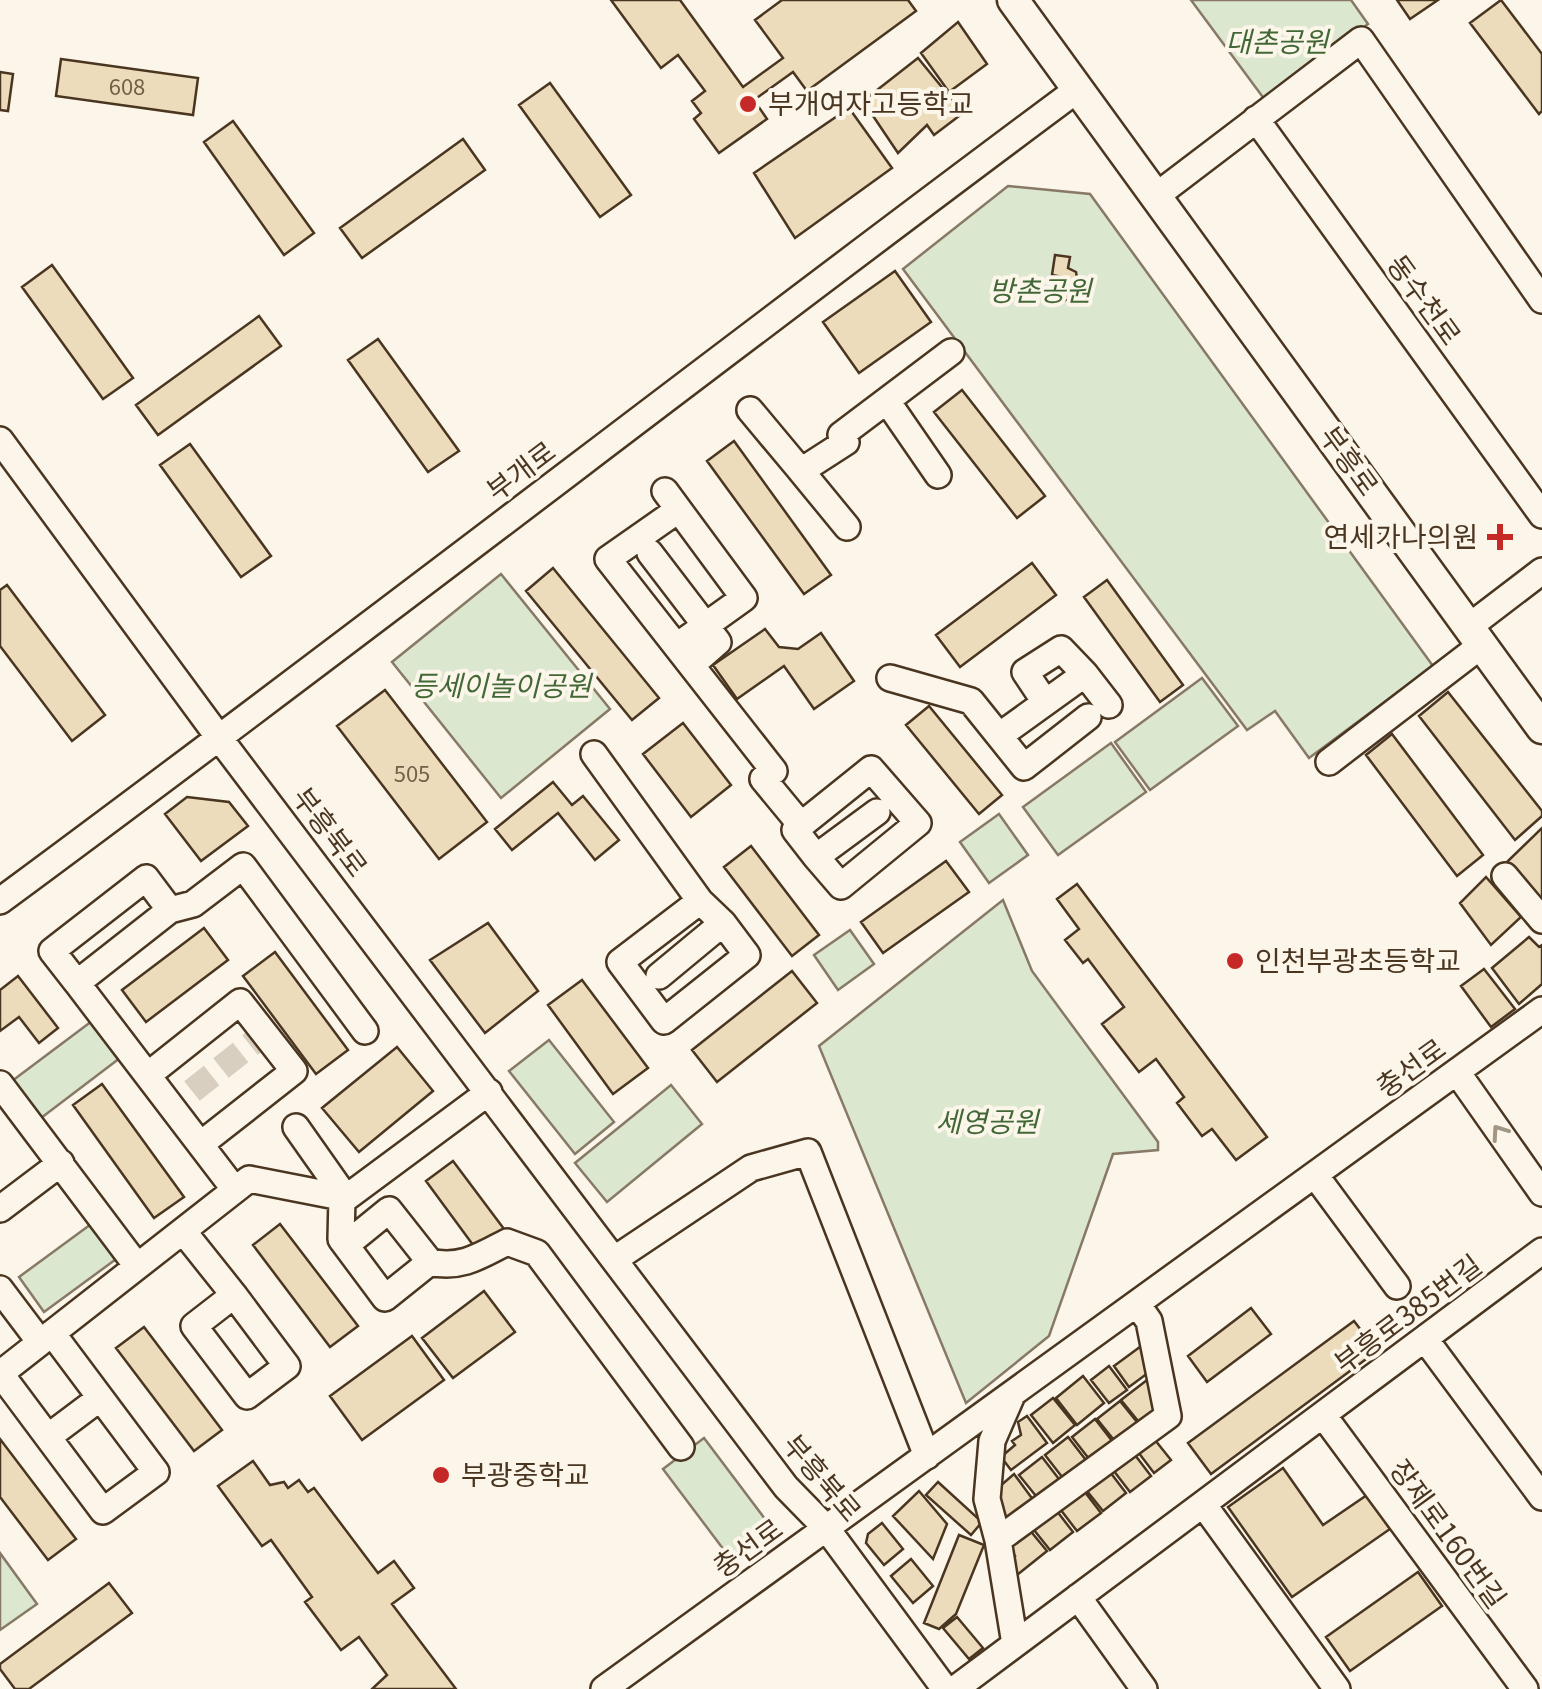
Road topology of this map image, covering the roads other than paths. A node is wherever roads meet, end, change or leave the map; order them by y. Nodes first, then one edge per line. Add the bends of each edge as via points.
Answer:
1 (1013, 0) edge
2 (1078, 89) junction
3 (1256, 119) junction
4 (1156, 196) junction
5 (1542, 300) edge
6 (951, 352) dead end
7 (887, 401) junction
8 (750, 410) dead end
9 (0, 440) edge
10 (800, 470) junction
11 (938, 475) dead end
12 (1542, 515) edge
13 (847, 526) dead end
14 (650, 553) dead end
15 (1542, 572) edge
16 (704, 625) junction
17 (1476, 635) junction
18 (677, 646) junction
19 (701, 658) dead end
20 (1085, 674) junction
21 (890, 678) dead end
22 (1045, 702) junction
23 (1542, 728) edge
24 (999, 736) junction
25 (220, 738) junction
26 (594, 754) dead end
27 (1330, 762) dead end
28 (878, 812) dead end
29 (801, 826) junction
30 (816, 856) junction
31 (1505, 876) dead end
32 (0, 900) edge
33 (700, 901) junction
34 (170, 910) junction
35 (1542, 920) edge
36 (723, 924) junction
37 (659, 976) dead end
38 (77, 983) junction
39 (1542, 1010) edge
40 (365, 1030) dead end
41 (1457, 1072) junction
42 (148, 1075) junction
43 (0, 1084) edge
44 (490, 1092) junction
45 (296, 1127) dead end
46 (201, 1144) junction
47 (60, 1163) junction
48 (1315, 1175) junction
49 (235, 1190) junction
50 (1542, 1192) edge
51 (344, 1198) junction
52 (0, 1209) edge
53 (184, 1230) junction
54 (346, 1245) junction
55 (615, 1260) junction
56 (430, 1262) junction
57 (1537, 1264) edge
58 (137, 1266) junction
59 (1397, 1286) dead end
60 (0, 1288) edge
61 (234, 1296) dead end
62 (1138, 1304) junction
63 (46, 1337) junction
64 (1425, 1338) junction
65 (0, 1373) edge
66 (1012, 1395) junction
67 (100, 1398) junction
68 (1323, 1414) junction
69 (48, 1438) junction
70 (680, 1447) dead end
71 (927, 1456) junction
72 (1542, 1497) edge
73 (1203, 1504) junction
74 (827, 1528) junction
75 (998, 1540) junction
76 (1078, 1597) junction
77 (1015, 1644) junction
78 (604, 1689) edge
79 (945, 1689) edge
80 (955, 1689) edge
81 (1144, 1689) edge
82 (1337, 1689) edge
83 (1525, 1689) edge

1 - 2 main road, 부흥로
2 - 4 main road, 부흥로
2 - 25 street, 부개로
3 - 4 street
3 - 5 street via 1362,40
3 - 12 street, 동수천로
4 - 17 main road, 부흥로
6 - 7 street
7 - 10 street
7 - 11 street
8 - 10 street
9 - 25 street, 부흥북로
10 - 13 street
14 - 16 street
15 - 17 street
16 - 18 street
16 - 18 street via 744,598 671,500 608,559
16 - 19 street via 718,642
17 - 23 main road, 부흥로
17 - 27 street
18 - 29 street
20 - 22 street
20 - 22 street via 1061,650 1025,672
20 - 24 street via 1099,711 1024,767
21 - 24 street via 970,701
22 - 24 street
25 - 32 street, 부개로
25 - 44 street, 부흥북로
26 - 33 street
28 - 30 street
29 - 30 street via 795,830
29 - 30 street via 871,769 918,822 841,886
31 - 35 street
33 - 36 street
33 - 36 street via 620,962 664,1021 747,955
34 - 38 street
34 - 38 street via 146,878 114,903 52,952
34 - 40 street via 192,904 242,866
36 - 37 street
38 - 42 street
39 - 41 street, 충선로
41 - 48 street, 충선로
50 -> 41 street
42 - 46 street
42 - 46 street via 240,1002 294,1071
43 - 47 street
44 - 51 street
44 - 55 street, 부흥북로
45 - 51 street
46 - 49 street
47 - 52 street
47 - 58 street via 80,1201
48 - 59 street
48 - 62 street, 충선로
49 - 51 street via 249,1179
49 - 53 street
51 - 54 street
53 - 58 street
53 - 61 street
54 - 56 street via 389,1210
54 - 56 street via 386,1298
55 - 71 street via 751,1168 808,1152
55 - 74 street, 부흥북로 via 786,1488
56 - 70 street via 450,1267 507,1242 537,1252
57 - 64 street, 부흥로385번길
58 - 63 street
60 - 63 street
62 - 66 street, 충선로
62 - 75 street via 1148,1321 1168,1416
63 - 65 street
63 - 67 street
64 - 68 street, 부흥로385번길
64 - 72 street
65 - 69 street
66 - 71 street, 충선로
66 - 75 street via 992,1440 987,1500
67 - 69 street
67 - 69 street via 156,1472 103,1511
68 - 73 street, 부흥로385번길
68 - 83 street, 장제로160번길
71 - 74 street, 충선로
73 - 76 street, 부흥로385번길
73 - 82 street
74 - 78 street, 충선로
74 - 79 street, 부흥북로
75 - 77 street
76 - 77 street, 부흥로385번길
76 - 81 street
77 - 80 street, 부흥로385번길

